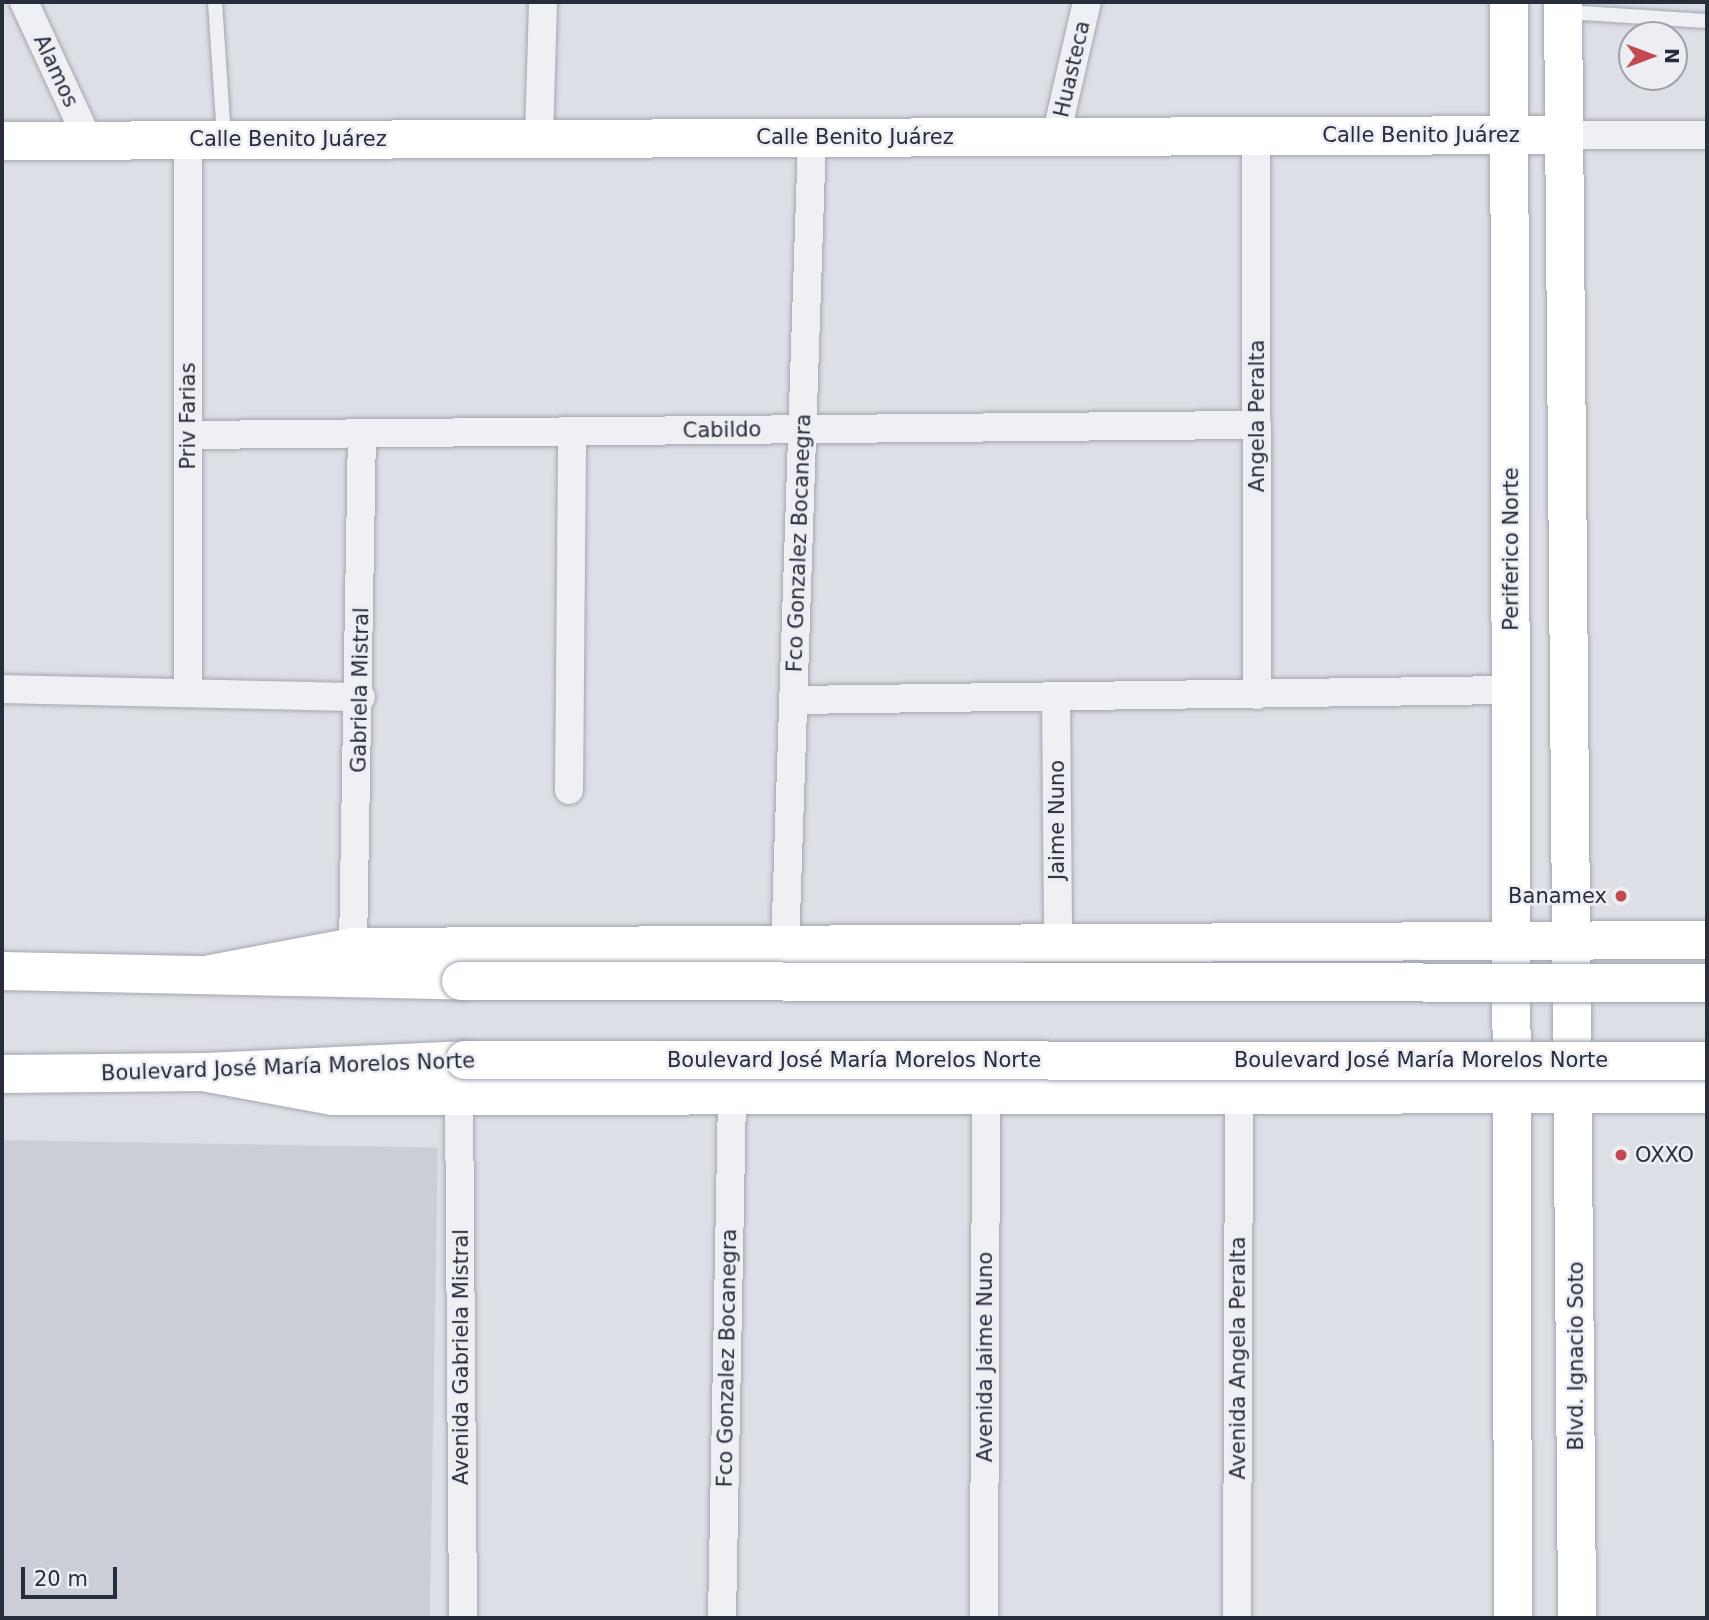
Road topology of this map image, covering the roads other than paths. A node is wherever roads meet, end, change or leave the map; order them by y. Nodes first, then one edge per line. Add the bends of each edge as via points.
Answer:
1 (24, 2) edge
2 (215, 2) edge
3 (544, 2) edge
4 (1087, 2) edge
5 (1509, 2) edge
6 (1563, 7) edge
7 (1707, 21) edge
8 (1509, 135) junction
9 (1564, 135) junction
10 (1707, 135) edge
11 (1056, 136) junction
12 (1256, 136) junction
13 (812, 137) junction
14 (539, 138) junction
15 (88, 140) junction
16 (206, 140) junction
17 (2, 141) edge
18 (1257, 425) junction
19 (802, 429) junction
20 (572, 431) junction
21 (362, 433) junction
22 (188, 435) junction
23 (2, 689) edge
24 (1512, 690) junction
25 (188, 693) junction
26 (1257, 695) junction
27 (361, 697) junction
28 (1056, 697) junction
29 (793, 700) junction
30 (569, 790) dead end
31 (1512, 940) junction
32 (1573, 940) junction
33 (1707, 940) edge
34 (1058, 942) junction
35 (353, 947) junction
36 (785, 948) junction
37 (2, 971) edge
38 (211, 974) junction
39 (1707, 983) edge
40 (1707, 1061) edge
41 (2, 1074) edge
42 (462, 1078) junction
43 (1575, 1094) junction
44 (1707, 1094) edge
45 (986, 1096) junction
46 (1513, 1096) junction
47 (1239, 1097) junction
48 (732, 1098) junction
49 (463, 1618) edge
50 (722, 1618) edge
51 (984, 1618) edge
52 (1237, 1618) edge
53 (1513, 1618) edge
54 (1577, 1618) edge

1 - 15 street, Alamos
2 - 16 lane
3 - 14 street
4 - 11 street, Huasteca
5 - 8 main road, Periferico Norte
6 - 7 lane
6 - 9 main road
8 - 9 main road, Calle Benito Juárez
8 - 12 main road, Calle Benito Juárez
8 - 24 main road, Periferico Norte
9 - 10 street, Calle Benito Juárez
9 - 32 main road
11 - 12 main road, Calle Benito Juárez
11 - 13 main road, Calle Benito Juárez
12 - 18 street, Angela Peralta
13 - 14 main road, Calle Benito Juárez
13 - 19 street, Fco Gonzalez Bocanegra
14 - 16 main road, Calle Benito Juárez
15 - 16 main road, Calle Benito Juárez
15 - 17 main road, Calle Benito Juárez
16 - 22 street, Priv Farias
18 - 19 street, Cabildo
18 - 26 street, Angela Peralta
19 - 20 street, Cabildo
19 - 29 street, Fco Gonzalez Bocanegra
20 - 21 street, Cabildo
20 - 30 street
21 - 22 street, Cabildo
21 - 27 street, Gabriela Mistral
22 - 25 street, Priv Farias
23 - 25 street
24 - 26 street
24 - 31 main road, Periferico Norte
25 - 27 street
26 - 28 street
27 - 35 street, Gabriela Mistral
28 - 29 street
28 - 34 street, Jaime Nuno
29 - 36 street, Fco Gonzalez Bocanegra
31 - 32 main road
31 - 34 main road
31 - 46 main road, Periferico Norte
32 - 33 main road
32 - 43 main road
34 - 36 main road
35 - 36 main road
35 - 38 main road
37 - 38 main road
38 - 39 main road, bridge via 461,981
40 - 42 main road, Boulevard José María Morelos Norte, bridge
41 - 42 main road, Boulevard José María Morelos Norte via 203,1072
42 - 48 main road
42 - 49 street, Avenida Gabriela Mistral
43 - 44 main road
43 - 46 main road
43 - 54 main road, Blvd. Ignacio Soto
45 - 47 main road
45 - 48 main road
45 - 51 street, Avenida Jaime Nuno
46 - 47 main road
46 - 53 main road
47 - 52 street, Avenida Angela Peralta
48 - 50 street, Fco Gonzalez Bocanegra

